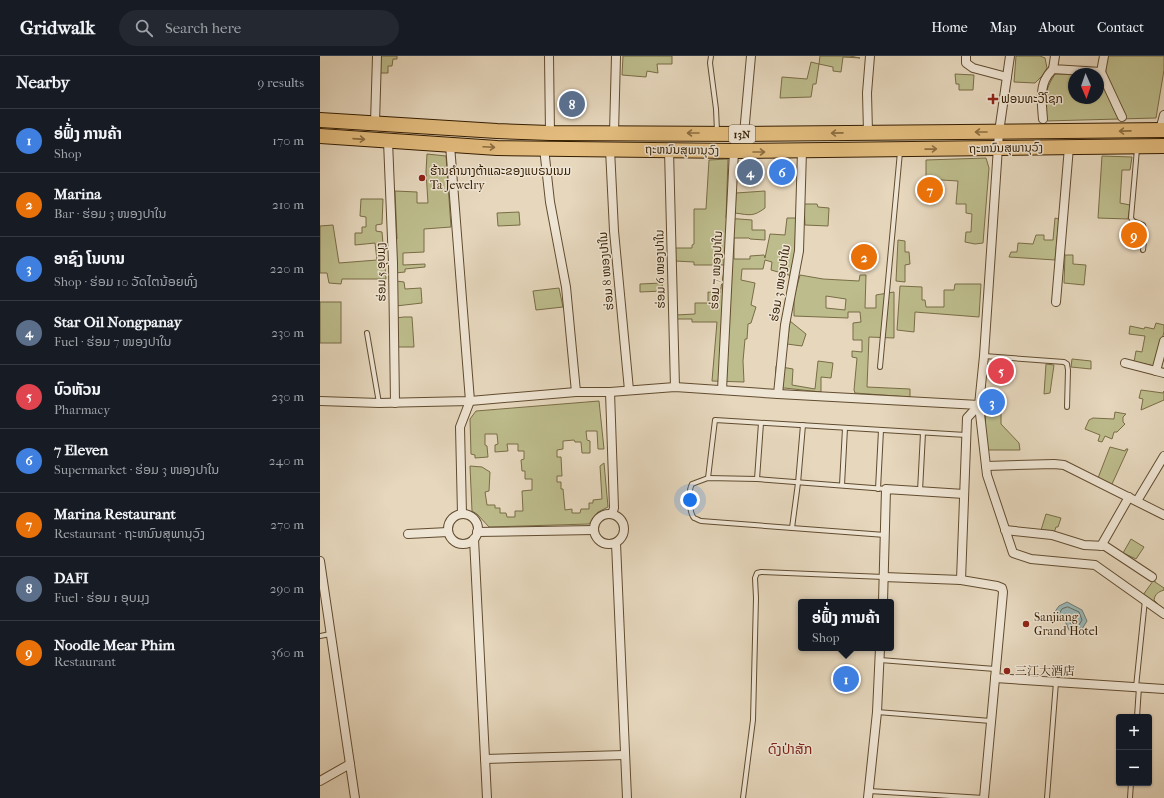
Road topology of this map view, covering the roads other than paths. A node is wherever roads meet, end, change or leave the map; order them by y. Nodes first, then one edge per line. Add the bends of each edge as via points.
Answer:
1 (377, 56) edge
2 (549, 56) edge
3 (616, 56) edge
4 (711, 56) edge
5 (751, 56) edge
6 (870, 56) edge
7 (966, 56) edge
8 (1010, 56) edge
9 (1054, 56) edge
10 (1104, 56) edge
11 (1102, 68) edge
12 (1053, 69) junction
13 (1068, 70) edge
14 (1007, 77) junction
15 (1104, 78) edge
16 (1164, 115) edge
17 (1122, 117) dead end
18 (1043, 119) dead end
19 (320, 120) edge
20 (375, 123) junction
21 (1162, 130) edge
22 (550, 132) junction
23 (868, 132) junction
24 (999, 132) junction
25 (614, 133) junction
26 (717, 134) junction
27 (744, 134) junction
28 (320, 136) edge
29 (388, 141) junction
30 (450, 145) junction
31 (1164, 146) edge
32 (1137, 147) junction
33 (544, 148) junction
34 (999, 148) junction
35 (1069, 148) junction
36 (610, 149) junction
37 (668, 150) junction
38 (901, 150) junction
39 (734, 151) junction
40 (802, 151) junction
41 (1143, 250) dead end
42 (1056, 302) dead end
43 (368, 332) dead end
44 (1164, 341) edge
45 (984, 356) junction
46 (1125, 363) dead end
47 (880, 367) dead end
48 (1160, 372) edge
49 (674, 387) junction
50 (630, 390) junction
51 (722, 390) junction
52 (576, 392) junction
53 (610, 392) junction
54 (778, 394) junction
55 (320, 401) edge
56 (470, 401) junction
57 (379, 403) junction
58 (395, 403) junction
59 (978, 405) junction
60 (1066, 407) dead end
61 (760, 423) junction
62 (803, 425) junction
63 (845, 428) junction
64 (881, 430) junction
65 (924, 432) junction
66 (966, 435) junction
67 (1164, 456) edge
68 (986, 466) junction
69 (708, 478) junction
70 (757, 480) junction
71 (798, 483) junction
72 (842, 485) junction
73 (882, 489) junction
74 (920, 491) junction
75 (964, 494) junction
76 (1129, 497) junction
77 (1137, 501) junction
78 (462, 514) junction
79 (612, 514) junction
80 (1164, 515) edge
81 (792, 528) junction
82 (594, 530) junction
83 (1005, 530) junction
84 (448, 532) junction
85 (408, 534) dead end
86 (885, 535) junction
87 (476, 536) junction
88 (616, 543) junction
89 (1101, 546) junction
90 (320, 565) edge
91 (884, 577) junction
92 (1152, 577) dead end
93 (961, 580) junction
94 (883, 599) edge
95 (1145, 600) junction
96 (1164, 614) edge
97 (330, 634) junction
98 (320, 636) edge
99 (880, 651) edge
100 (880, 660) junction
101 (996, 669) junction
102 (995, 678) junction
103 (1056, 682) junction
104 (1138, 687) junction
105 (1164, 689) edge
106 (877, 712) junction
107 (1137, 714) edge
108 (991, 721) junction
109 (625, 754) junction
110 (485, 759) junction
111 (350, 764) junction
112 (320, 781) edge
113 (1131, 786) edge
114 (869, 794) edge
115 (355, 798) edge
116 (487, 798) edge
117 (627, 798) edge
118 (743, 798) edge
119 (984, 798) edge
120 (1047, 798) edge
121 (1130, 798) edge

1 - 20 street
2 - 22 street
3 - 25 street
4 - 26 lane
5 - 27 street
6 - 23 street via 867,93
7 - 14 street via 966,62 973,68
8 - 14 street
9 - 12 street
10 - 11 street
12 - 13 street
12 - 18 street via 1045,80
14 - 24 street
15 - 17 street
16 - 21 street
19 - 20 highway, ຖະຫນົນສຸພານຸວົງ / 13N
20 - 22 highway, ຖະຫນົນສຸພານຸວົງ / 13N
21 -> 24 highway, ຖະຫນົນສຸພານຸວົງ / 13N
22 - 25 highway, ຖະຫນົນສຸພານຸວົງ / 13N
24 -> 23 highway, ຖະຫນົນສຸພານຸວົງ / 13N
23 -> 27 highway, ຖະຫນົນສຸພານຸວົງ / 13N
24 - 34 street
26 -> 25 highway, ຖະຫນົນສຸພານຸວົງ / 13N
26 - 27 highway, ຖະຫນົນສຸພານຸວົງ / 13N
28 -> 29 highway, ຖະຫນົນສຸພານຸວົງ / 13N
29 - 30 highway, ຖະຫນົນສຸພານຸວົງ / 13N
29 - 58 street, ຮ່ອມ 5 ອຸບມຸງ
30 -> 33 highway, ຖະຫນົນສຸພານຸວົງ / 13N
30 - 56 street
31 - 32 highway, ຖະຫນົນສຸພານຸວົງ / 13N
32 - 35 highway, ຖະຫນົນສຸພານຸວົງ / 13N
32 - 41 lane via 1131,218 1145,229
33 - 36 highway, ຖະຫນົນສຸພານຸວົງ / 13N
33 - 52 street via 550,202 566,287
34 - 35 highway, ຖະຫນົນສຸພານຸວົງ / 13N
38 -> 34 highway, ຖະຫນົນສຸພານຸວົງ / 13N
34 - 45 street
35 - 42 street
36 - 37 highway, ຖະຫນົນສຸພານຸວົງ / 13N
36 - 50 street, ຮ່ອມ 8 ໜອງປາໃນ via 614,231
37 - 39 highway, ຖະຫນົນສຸພານຸວົງ / 13N
37 - 49 street, ຮ່ອມ 6 ໜອງປາໃນ
38 - 40 highway, ຖະຫນົນສຸພານຸວົງ / 13N
38 - 47 lane
39 -> 40 highway, ຖະຫນົນສຸພານຸວົງ / 13N
39 - 51 street, ຮ່ອມ 7 ໜອງປາໃນ
40 - 54 street, ຮ່ອມ 3 ໜອງປາໃນ via 799,251 785,325
43 - 57 lane
44 - 48 street
45 - 59 street
45 - 60 lane via 1064,362 1068,370
46 - 48 street
49 - 50 street
49 - 51 street
50 - 53 street
51 - 54 street
52 - 53 street
52 - 56 street
53 - 79 street via 614,508
54 - 59 street
55 - 57 street
56 - 58 street
56 - 78 street via 460,427
57 - 58 street
59 - 66 street via 967,418
59 - 68 street
61 - 62 lane
61 - 69 lane via 715,420
61 - 70 lane
62 - 63 lane
62 - 71 lane
63 - 64 lane
63 - 72 lane
64 - 65 lane
64 - 73 lane
65 - 66 lane
65 - 74 lane
66 - 75 street
67 - 77 street
68 - 76 street via 1060,464
68 - 83 street
69 - 70 lane
69 - 81 lane via 692,484 689,490 694,518 700,521
70 - 71 lane
71 - 72 lane
71 - 81 lane
72 - 73 lane
73 - 74 street
73 - 86 street
74 - 75 street
75 - 93 street
76 - 77 street
76 - 89 street
77 - 80 street
78 - 84 street via 450,521
78 - 87 street via 475,520 478,525
79 - 82 street via 600,516
79 - 88 street via 619,517 624,526 623,536
81 - 86 lane
82 - 87 street
82 - 88 street via 601,542
83 - 89 street via 1052,535 1084,545
83 - 95 street via 1013,553 1031,559 1094,565
84 - 85 street
84 - 87 street via 451,539 460,544 470,542
86 - 91 street
87 - 110 street
88 - 109 street
89 - 92 street via 1105,546
90 - 97 street
91 - 93 street
91 - 94 street
91 - 118 lane via 757,573 753,720
93 - 101 street via 1002,588
95 - 96 street
95 - 104 lane
97 - 98 lane
97 - 111 street
99 - 100 street
100 - 101 lane
100 - 106 street
101 - 102 street
102 - 103 street
102 - 108 street
103 - 104 street
103 - 120 lane
104 - 105 street
104 - 107 lane
106 - 108 lane
106 - 114 street
108 - 119 street
109 - 110 street
109 - 117 street
110 - 116 street
111 - 112 street
111 - 115 street
113 - 121 lane
114 - 119 lane

